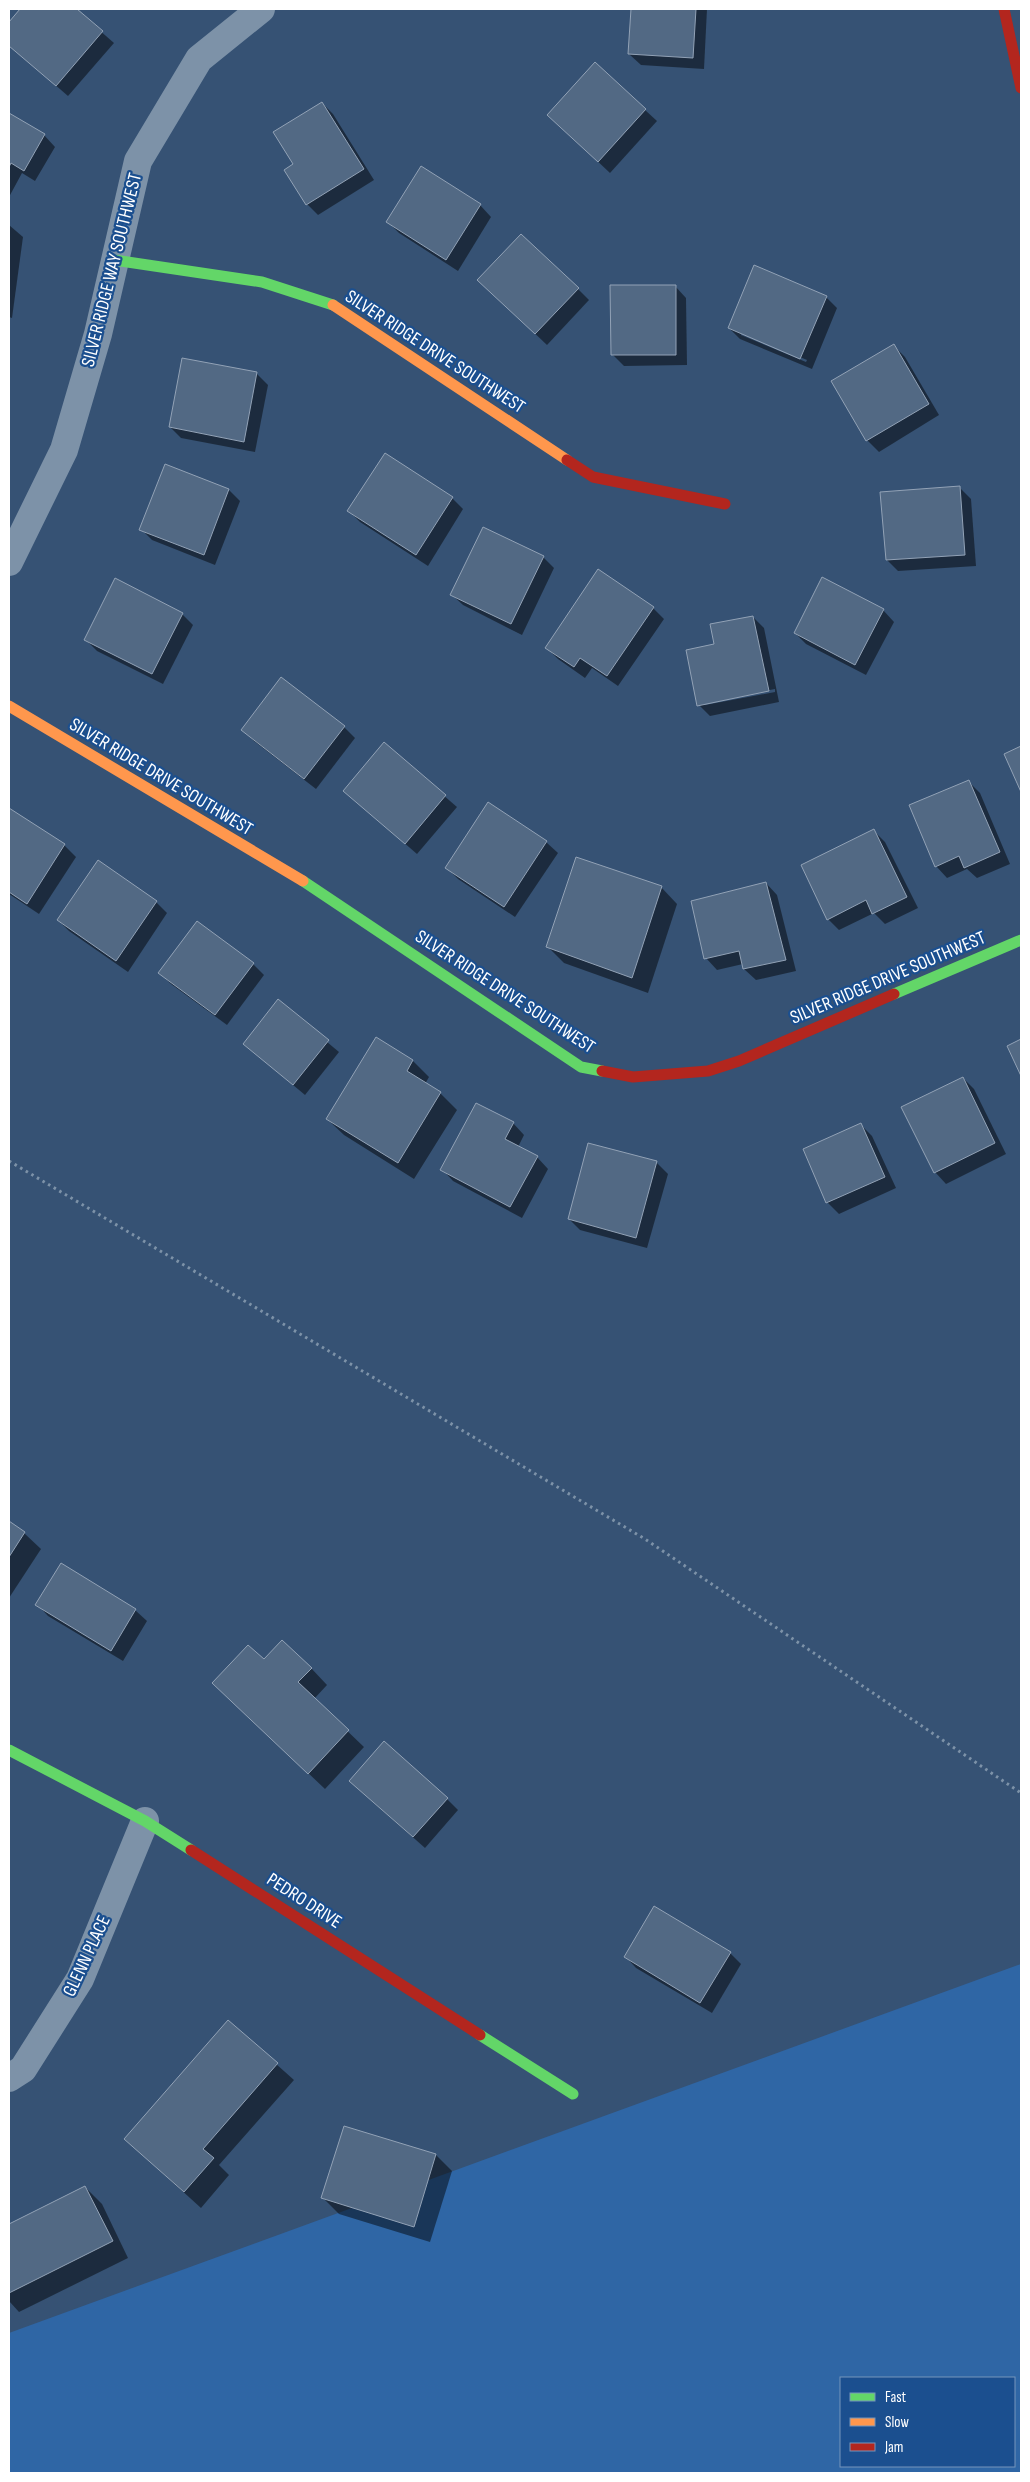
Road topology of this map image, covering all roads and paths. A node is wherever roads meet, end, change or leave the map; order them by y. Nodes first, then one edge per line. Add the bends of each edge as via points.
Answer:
1 (261, 9) edge
2 (1004, 9) edge
3 (1021, 88) edge
4 (114, 260) junction
5 (725, 504) dead end
6 (9, 562) edge
7 (9, 706) edge
8 (1021, 940) edge
9 (9, 1161) edge
10 (9, 1750) edge
11 (1021, 1793) edge
12 (145, 1821) junction
13 (9, 2078) edge
14 (573, 2094) dead end

1 - 4 street, SILVER RIDGE WAY SOUTHWEST via 200,59 138,161
2 - 3 street
4 - 5 street, SILVER RIDGE DRIVE SOUTHWEST via 262,282 335,306 593,478
4 - 6 street, SILVER RIDGE WAY SOUTHWEST via 98,334 64,450
7 - 8 street, SILVER RIDGE DRIVE SOUTHWEST via 324,894 581,1067 633,1076 708,1071 739,1061
9 - 11 path via 645,1539
10 - 12 street, PEDRO DRIVE
12 - 13 street, GLENN PLACE via 80,1979 23,2069
12 - 14 street, PEDRO DRIVE

